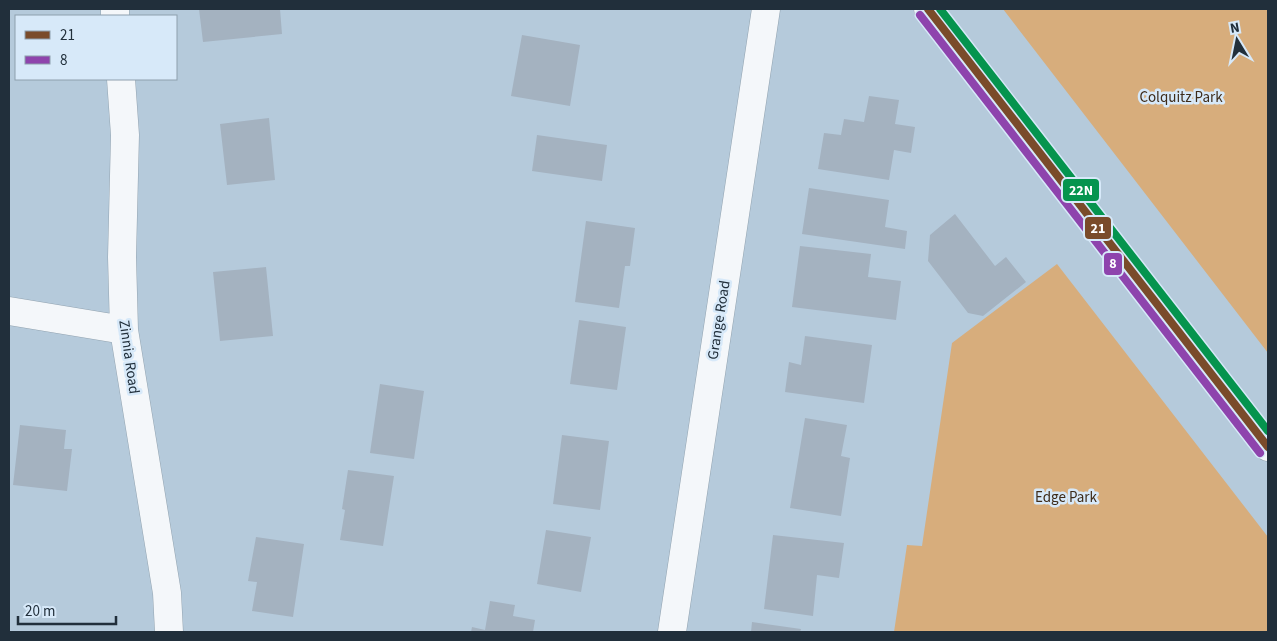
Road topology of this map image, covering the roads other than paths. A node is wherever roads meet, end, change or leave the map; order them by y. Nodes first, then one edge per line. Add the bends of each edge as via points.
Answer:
1 (766, 9) edge
2 (928, 9) edge
3 (121, 80) edge
4 (9, 311) edge
5 (124, 330) junction
6 (1268, 446) edge
7 (169, 632) edge
8 (672, 632) edge

1 - 8 street, Grange Road
2 - 6 street
3 - 5 street, Zinnia Road via 125,135
4 - 5 street
5 - 7 street, Zinnia Road via 167,593

